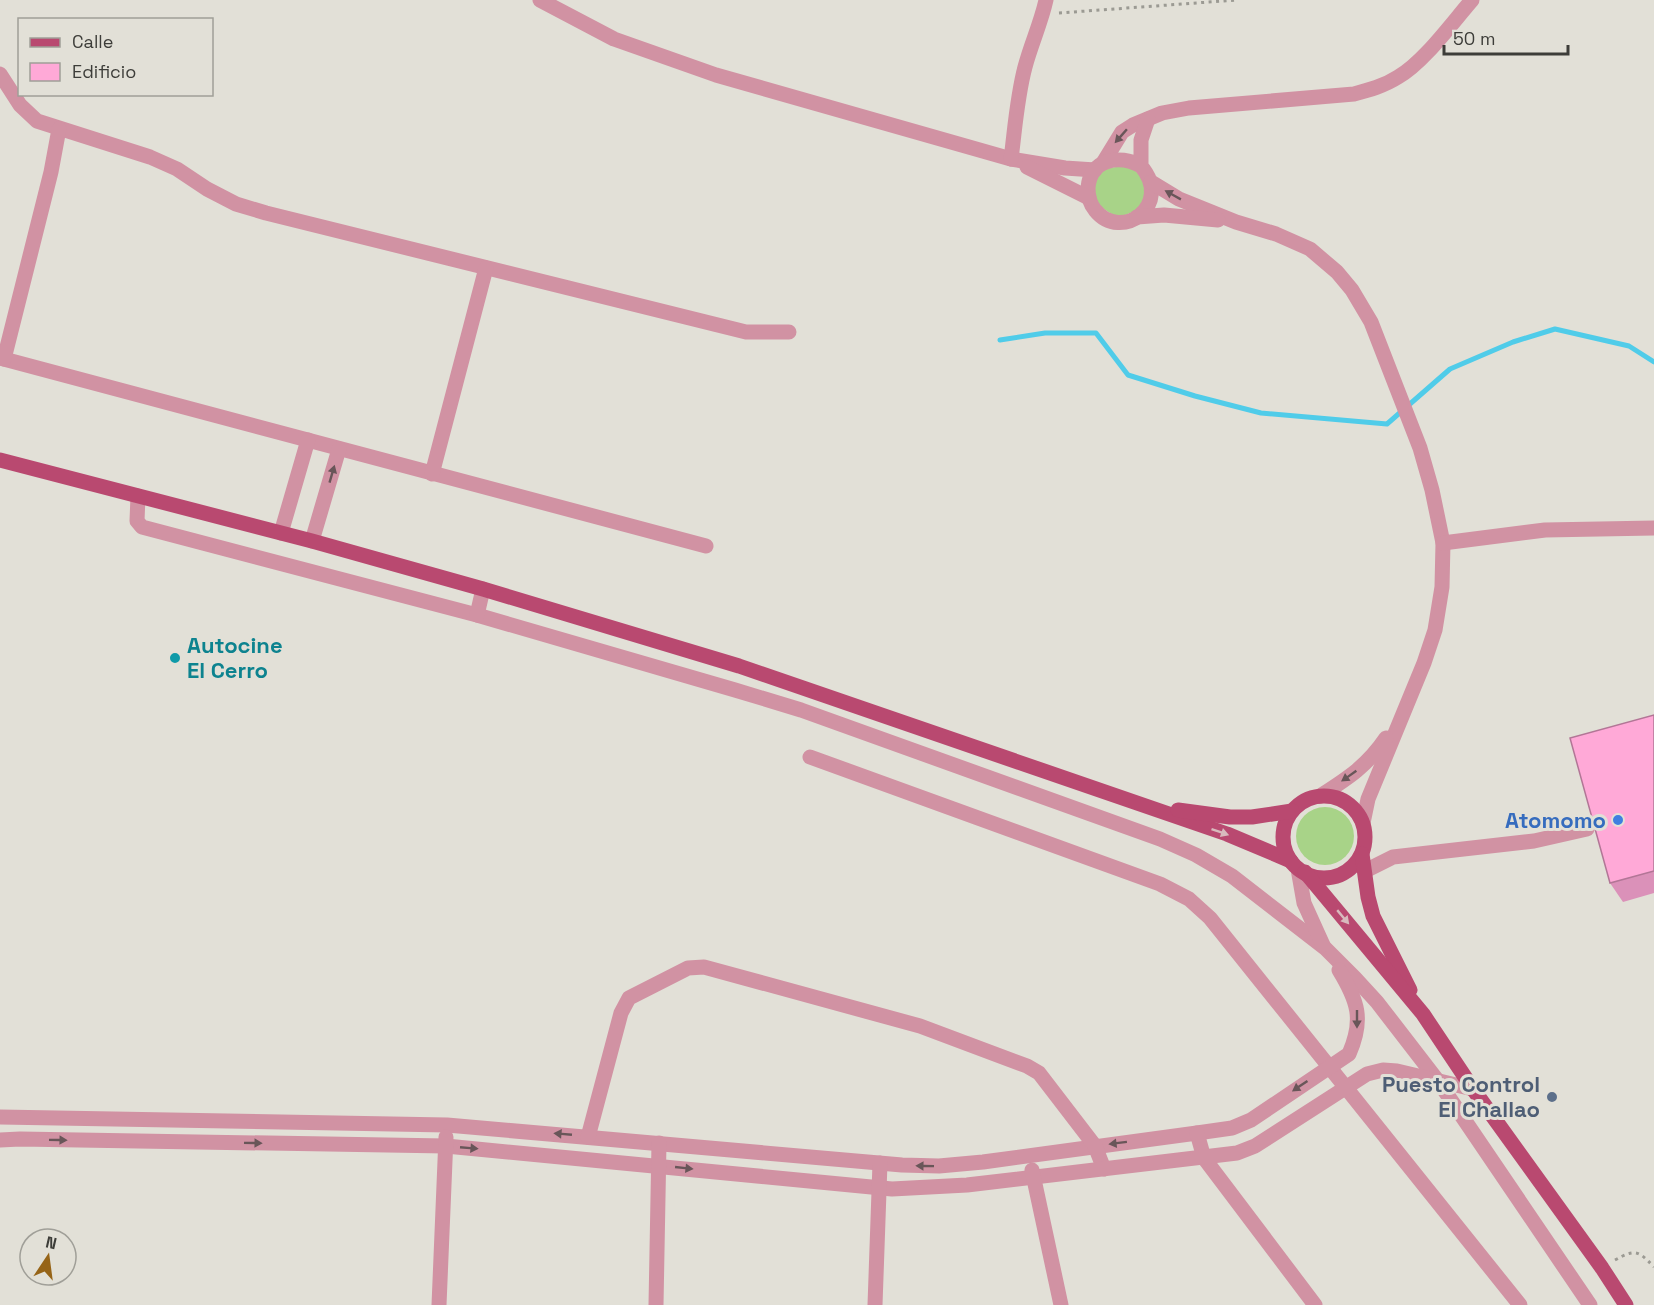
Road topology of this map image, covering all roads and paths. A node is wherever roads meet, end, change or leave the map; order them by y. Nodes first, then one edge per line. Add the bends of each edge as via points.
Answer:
1 (540, 0) edge
2 (1237, 0) edge
3 (1472, 0) edge
4 (1044, 7) edge
5 (0, 74) edge
6 (1148, 119) junction
7 (59, 129) junction
8 (1011, 159) junction
9 (1141, 166) junction
10 (1099, 167) junction
11 (1151, 182) junction
12 (1089, 198) junction
13 (1137, 217) junction
14 (1236, 222) junction
15 (486, 268) junction
16 (789, 332) dead end
17 (2, 359) edge
18 (308, 440) junction
19 (339, 449) junction
20 (0, 460) edge
21 (432, 474) junction
22 (138, 496) junction
23 (1654, 528) edge
24 (281, 533) junction
25 (312, 541) junction
26 (1443, 543) junction
27 (706, 546) dead end
28 (483, 589) junction
29 (477, 615) junction
30 (593, 621) junction
31 (589, 647) junction
32 (739, 666) junction
33 (805, 688) junction
34 (735, 690) junction
35 (801, 711) junction
36 (1400, 718) junction
37 (810, 757) dead end
38 (1320, 796) junction
39 (1145, 806) junction
40 (1292, 811) junction
41 (1363, 823) junction
42 (1587, 829) dead end
43 (1362, 854) junction
44 (1298, 868) junction
45 (1365, 871) junction
46 (1325, 948) junction
47 (1423, 1014) junction
48 (1328, 1068) junction
49 (1438, 1081) junction
50 (1345, 1088) junction
51 (1473, 1089) junction
52 (0, 1117) edge
53 (447, 1125) junction
54 (1197, 1133) junction
55 (588, 1137) junction
56 (0, 1140) edge
57 (659, 1143) junction
58 (446, 1146) junction
59 (1095, 1146) junction
60 (1028, 1156) junction
61 (1204, 1158) junction
62 (880, 1163) junction
63 (658, 1166) junction
64 (1104, 1169) junction
65 (1034, 1177) junction
66 (879, 1188) junction
67 (1654, 1267) edge
68 (1602, 1268) junction
69 (439, 1305) edge
70 (656, 1305) edge
71 (874, 1305) edge
72 (1061, 1305) edge
73 (1315, 1305) edge
74 (1520, 1305) edge
75 (1590, 1305) edge
76 (1626, 1305) edge

1 - 8 street via 614,39 706,72
2 - 4 path
3 - 6 street via 1419,60 1399,77 1377,88 1354,94 1189,108
4 - 8 street via 1025,65
5 - 7 street via 20,105 37,121
6 - 9 street via 1141,140
6 -> 10 street via 1122,132
7 - 15 street via 150,157 236,204
7 - 17 street
8 - 10 street via 1065,168
8 - 12 street
9 - 10 street via 1122,158
9 - 11 street
10 - 12 street via 1090,178
11 - 13 street via 1150,202
14 -> 11 street via 1179,199
12 - 13 street via 1108,220 1128,221
13 - 14 street via 1164,215
14 - 26 street via 1310,249 1352,290 1371,322 1420,448
15 - 16 street via 746,332
15 - 21 street
17 - 18 street
18 - 19 street
18 - 24 street
19 - 21 street
25 -> 19 street
20 - 22 main road
21 - 27 street
22 - 24 main road
22 - 29 street via 137,521 142,527
23 - 26 street via 1545,530
24 - 25 main road
25 - 28 main road
26 - 36 street via 1442,587 1435,630
28 - 29 street
28 - 30 main road
29 - 31 street
30 - 31 street
30 - 32 main road
31 - 34 street
32 - 33 main road
32 - 34 street
33 - 35 street
33 - 39 main road
34 - 35 street
35 - 46 street via 1196,855 1232,876
36 -> 38 street via 1357,771
36 - 41 street via 1368,799
37 - 48 street via 1160,884 1189,899 1210,918
38 - 40 main road
38 - 41 main road via 1331,796 1350,805
39 - 40 main road via 1230,817
39 -> 44 main road via 1227,834
40 - 44 main road via 1283,841
41 - 43 main road
42 - 45 street via 1533,841 1393,857
43 - 44 main road via 1339,876 1318,878
43 - 45 main road
44 - 46 street via 1304,903
44 -> 47 main road
45 - 47 main road via 1373,916
46 -> 48 street via 1345,980 1358,1015 1356,1038 1348,1054
46 - 49 street via 1377,1002
47 - 51 main road
48 - 50 street
48 -> 54 street via 1251,1120 1232,1128
49 - 50 street via 1383,1070 1367,1074
49 - 51 street
49 - 75 street
50 - 61 street via 1255,1146
50 - 74 street
51 - 68 main road
52 - 53 street
55 -> 53 street
53 - 58 street
54 -> 59 street
54 - 61 street
55 - 57 street
55 - 59 street via 621,1012 629,998 688,968 704,968 920,1026 1027,1066 1039,1073
56 -> 58 street
57 - 62 street
57 - 63 street
58 -> 63 street
58 - 69 street
59 - 60 street
59 - 64 street
60 -> 62 street via 939,1166
60 - 65 street
61 - 64 street
61 - 73 street
62 - 66 street
63 -> 66 street
63 - 70 street
64 - 65 street
65 - 66 street via 967,1185
65 - 72 street
66 - 71 street
67 - 68 path via 1640,1254 1630,1252
68 - 76 main road

